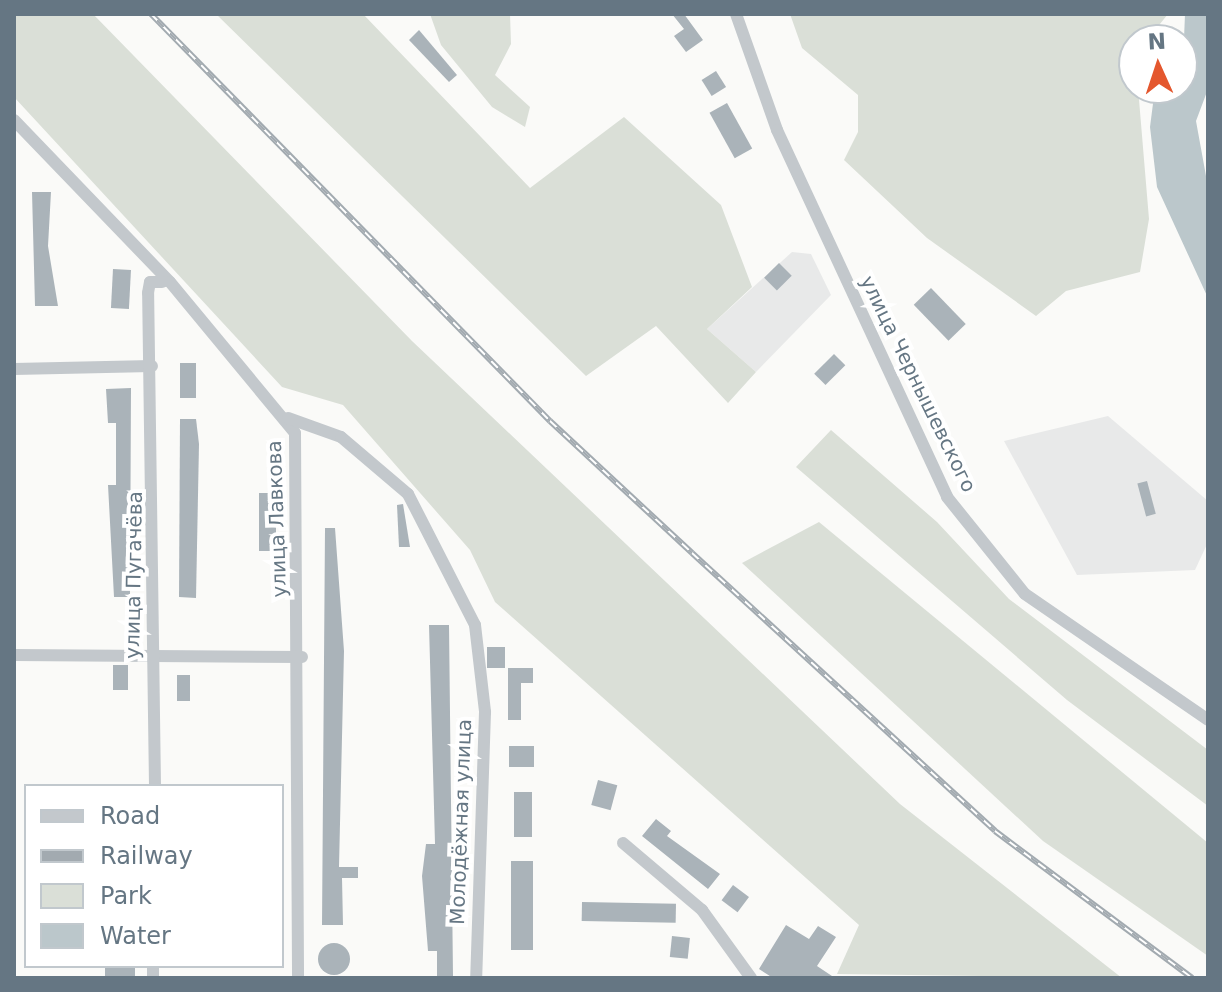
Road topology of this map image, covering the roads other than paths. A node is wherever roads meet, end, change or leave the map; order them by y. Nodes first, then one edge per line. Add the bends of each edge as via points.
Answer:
1 (736, 14) edge
2 (14, 120) edge
3 (162, 282) junction
4 (152, 366) junction
5 (14, 369) edge
6 (288, 418) junction
7 (14, 655) edge
8 (152, 655) junction
9 (302, 657) junction
10 (1208, 720) edge
11 (155, 784) edge
12 (623, 843) dead end
13 (298, 978) edge
14 (476, 978) edge
15 (751, 978) edge

1 - 10 street, улица Чернышевского via 777,130 947,497 1025,594
2 - 3 street, улица Лавкова via 59,160
3 - 4 street, улица Пугачёва via 150,282 148,293
3 - 6 street, улица Лавкова
4 - 5 street
4 - 8 street, улица Пугачёва
6 - 9 street, улица Лавкова via 298,450
6 - 14 street, Молодёжная улица via 341,437 408,494 475,625 485,712
7 - 8 street
8 - 9 street
8 - 11 street, улица Пугачёва
9 - 13 street, улица Лавкова
12 - 15 street via 702,910

